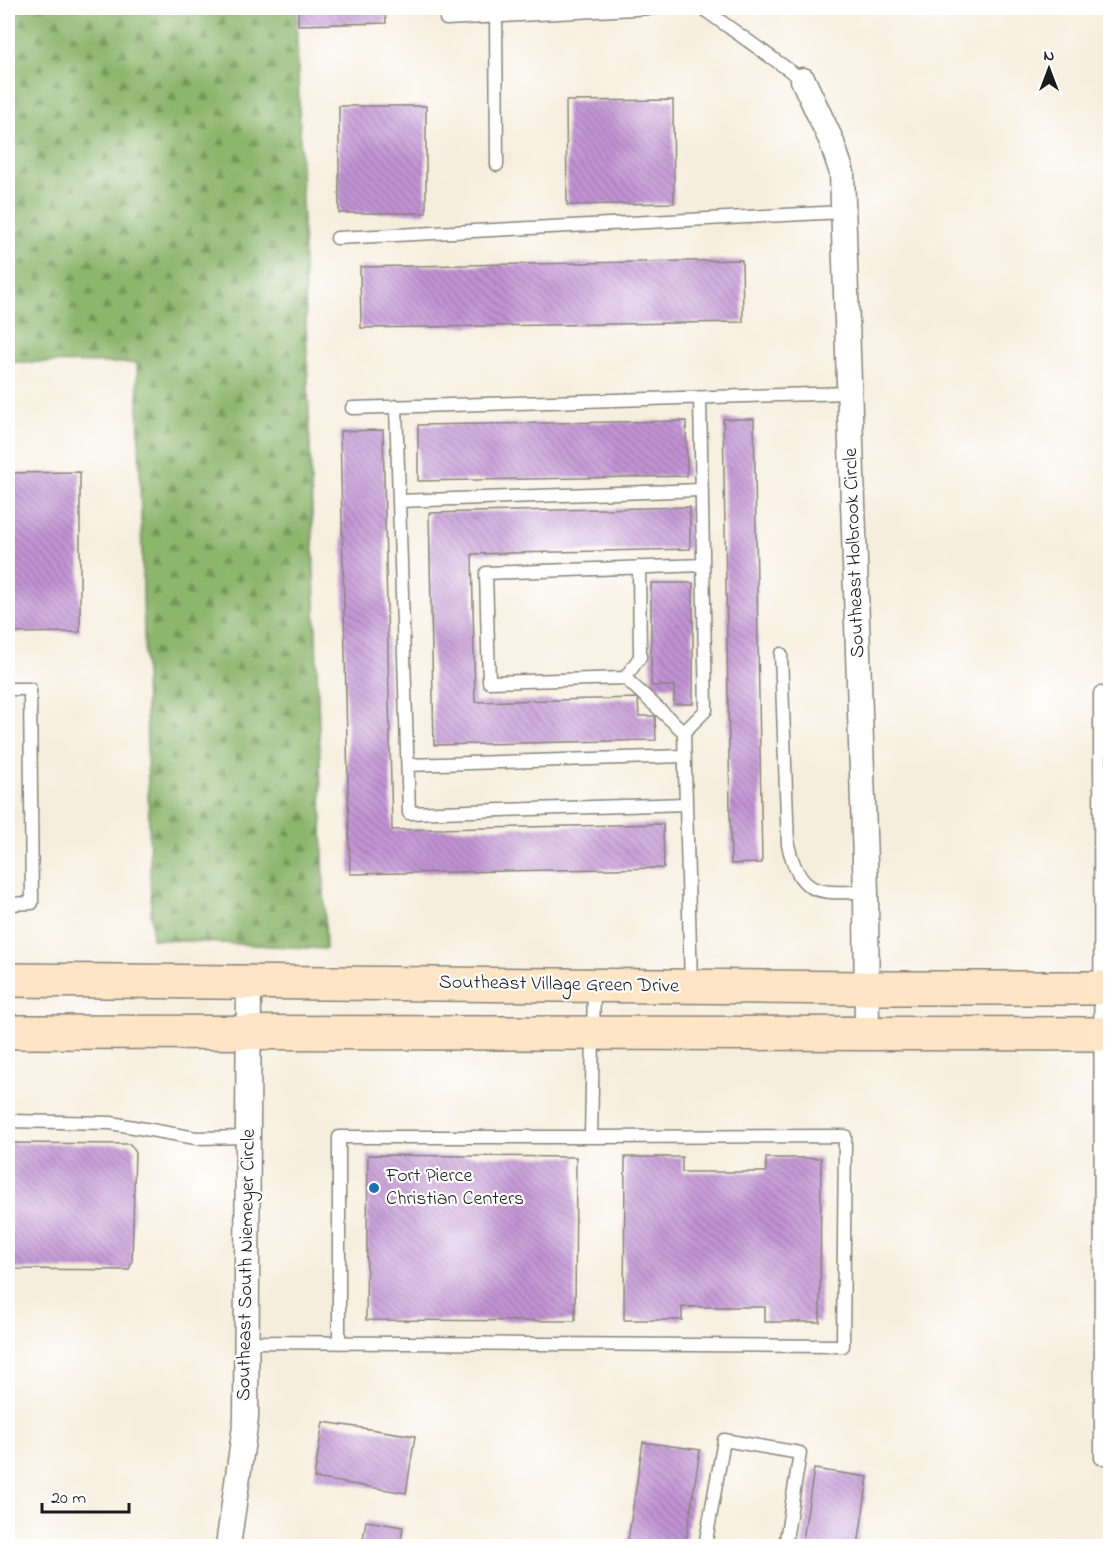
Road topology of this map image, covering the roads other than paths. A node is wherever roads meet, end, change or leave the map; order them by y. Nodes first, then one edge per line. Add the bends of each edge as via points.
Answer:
1 (446, 8) edge
2 (653, 8) edge
3 (702, 8) edge
4 (496, 16) junction
5 (803, 80) joint
6 (497, 165) dead end
7 (843, 213) junction
8 (337, 238) dead end
9 (849, 393) junction
10 (700, 398) junction
11 (396, 406) junction
12 (352, 408) dead end
13 (701, 490) junction
14 (399, 501) junction
15 (703, 565) junction
16 (639, 567) junction
17 (781, 654) dead end
18 (625, 678) junction
19 (8, 689) edge
20 (1110, 694) edge
21 (684, 732) junction
22 (684, 756) junction
23 (408, 765) junction
24 (686, 804) junction
25 (866, 892) junction
26 (8, 904) edge
27 (8, 980) edge
28 (249, 982) junction
29 (594, 985) junction
30 (691, 986) junction
31 (867, 988) junction
32 (1106, 988) edge
33 (250, 1031) junction
34 (8, 1032) edge
35 (592, 1033) junction
36 (1106, 1034) edge
37 (867, 1035) junction
38 (8, 1121) edge
39 (1106, 1125) edge
40 (249, 1137) junction
41 (591, 1137) junction
42 (246, 1342) junction
43 (339, 1343) junction
44 (1110, 1458) edge
45 (228, 1546) edge
46 (705, 1546) edge
47 (785, 1546) edge

1 - 4 lane via 446,19
2 - 4 lane
3 - 5 lane
4 - 6 lane
5 - 7 street, Southeast Holbrook Circle via 842,173
7 - 8 lane
7 - 9 street, Southeast Holbrook Circle
9 - 10 lane
9 - 25 street, Southeast Holbrook Circle
10 - 11 lane
10 - 13 lane
11 - 12 lane
11 - 14 lane
13 - 14 lane
13 - 15 lane
14 - 23 lane
15 - 16 lane
15 - 21 lane via 706,710
16 - 18 lane via 640,657
16 - 18 lane via 486,573 489,682
17 - 25 lane via 788,845 794,870 804,884 819,890
18 - 21 lane
19 - 26 lane via 30,689 32,903
20 - 32 lane via 1100,693
21 - 22 lane
22 - 23 lane
22 - 24 lane
23 - 24 lane via 409,813
24 - 30 lane
25 - 31 street, Southeast Holbrook Circle
27 - 28 street, Southeast Village Green Drive
28 - 29 street, Southeast Village Green Drive
28 - 33 street, Southeast South Niemeyer Circle
29 - 30 street, Southeast Village Green Drive
29 - 35 lane
30 - 31 street, Southeast Village Green Drive
31 - 32 street, Southeast Village Green Drive
31 - 37 street, Southeast Holbrook Circle
32 - 36 lane
33 - 34 street
33 - 35 street
33 - 40 street, Southeast South Niemeyer Circle
35 - 37 street
35 - 41 lane
36 - 37 street
36 - 39 lane
38 - 40 lane via 111,1123 196,1138
39 - 44 lane via 1101,1458
40 - 42 street, Southeast South Niemeyer Circle
41 - 43 lane via 339,1137
41 - 43 lane via 845,1136 843,1346
42 - 43 lane
42 - 45 street, Southeast South Niemeyer Circle via 246,1419
46 - 47 lane via 724,1440 800,1453

